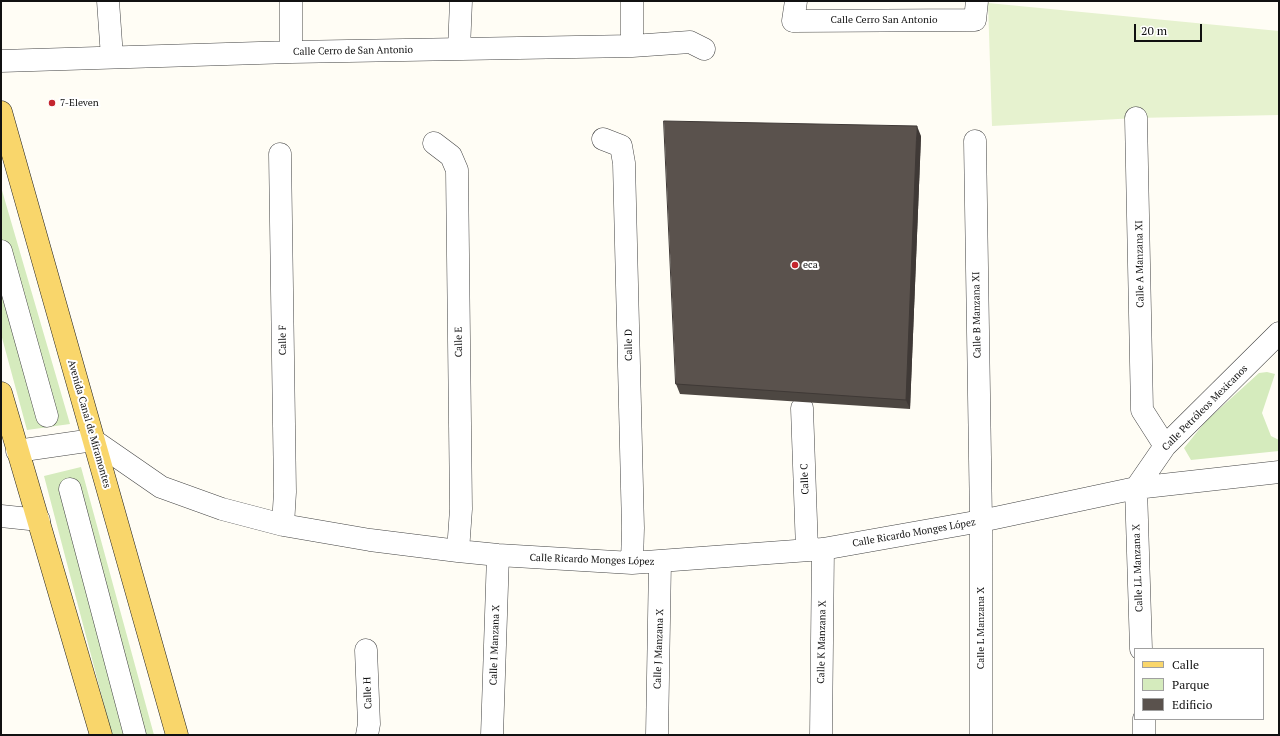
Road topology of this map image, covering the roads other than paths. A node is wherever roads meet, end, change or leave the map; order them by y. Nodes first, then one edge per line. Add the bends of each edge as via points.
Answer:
1 (108, 1) edge
2 (291, 1) edge
3 (461, 1) edge
4 (632, 1) edge
5 (976, 10) edge
6 (794, 11) edge
7 (632, 46) junction
8 (459, 49) junction
9 (704, 49) dead end
10 (291, 52) junction
11 (112, 57) junction
12 (1, 61) edge
13 (1, 112) edge
14 (1136, 118) dead end
15 (603, 139) dead end
16 (975, 141) dead end
17 (434, 143) dead end
18 (280, 154) dead end
19 (1, 251) edge
20 (1279, 333) edge
21 (1, 393) edge
22 (802, 408) edge
23 (47, 416) dead end
24 (93, 440) junction
25 (1165, 446) junction
26 (17, 451) junction
27 (1279, 472) edge
28 (1136, 488) junction
29 (70, 489) dead end
30 (1, 516) edge
31 (39, 520) junction
32 (981, 521) junction
33 (283, 525) junction
34 (815, 549) junction
35 (458, 551) junction
36 (498, 556) junction
37 (660, 562) junction
38 (632, 563) junction
39 (1141, 648) edge
40 (366, 650) dead end
41 (1144, 720) edge
42 (101, 735) edge
43 (135, 735) edge
44 (177, 735) edge
45 (367, 735) edge
46 (492, 735) edge
47 (656, 735) edge
48 (821, 735) edge
49 (981, 735) edge
50 (1144, 735) edge

1 - 11 street
2 - 10 street
3 - 8 street
4 - 7 street
5 - 6 street, Calle Cerro San Antonio
7 - 8 street, Calle Cerro de San Antonio
7 - 9 street, Calle Cerro de San Antonio via 690,42
8 - 10 street, Calle Cerro de San Antonio
10 - 11 street, Calle Cerro de San Antonio
11 - 12 street, Calle Cerro de San Antonio
13 - 24 main road, Avenida Canal de Miramontes
14 - 25 street, Calle A Manzana XI via 1142,410
15 - 38 street, Calle D via 621,146 624,162
16 - 32 street, Calle B Manzana XI
17 - 35 street, Calle E via 451,156 457,170 461,509
18 - 33 street, Calle F via 285,492
19 - 23 street
20 - 25 street, Calle Petróleos Mexicanos
21 - 26 main road
22 - 34 street, Calle C
24 - 26 street
24 - 33 street, Calle Ricardo Monges López via 161,487 222,509
24 - 44 main road, Avenida Canal de Miramontes
25 - 28 street, Calle Petróleos Mexicanos
26 - 31 main road
27 - 28 street, Calle Ricardo Monges López
28 - 32 street, Calle Ricardo Monges López
28 - 39 street, Calle LL Manzana X
29 - 43 street
30 - 31 street
31 - 42 main road
32 - 34 street, Calle Ricardo Monges López
32 - 49 street, Calle L Manzana X
33 - 35 street, Calle Ricardo Monges López via 370,540
34 - 37 street, Calle Ricardo Monges López
34 - 48 street, Calle K Manzana X
35 - 36 street, Calle Ricardo Monges López
36 - 38 street, Calle Ricardo Monges López
36 - 46 street, Calle I Manzana X
37 - 38 street, Calle Ricardo Monges López
37 - 47 street, Calle J Manzana X
40 - 45 street, Calle H via 369,724
41 - 50 street

